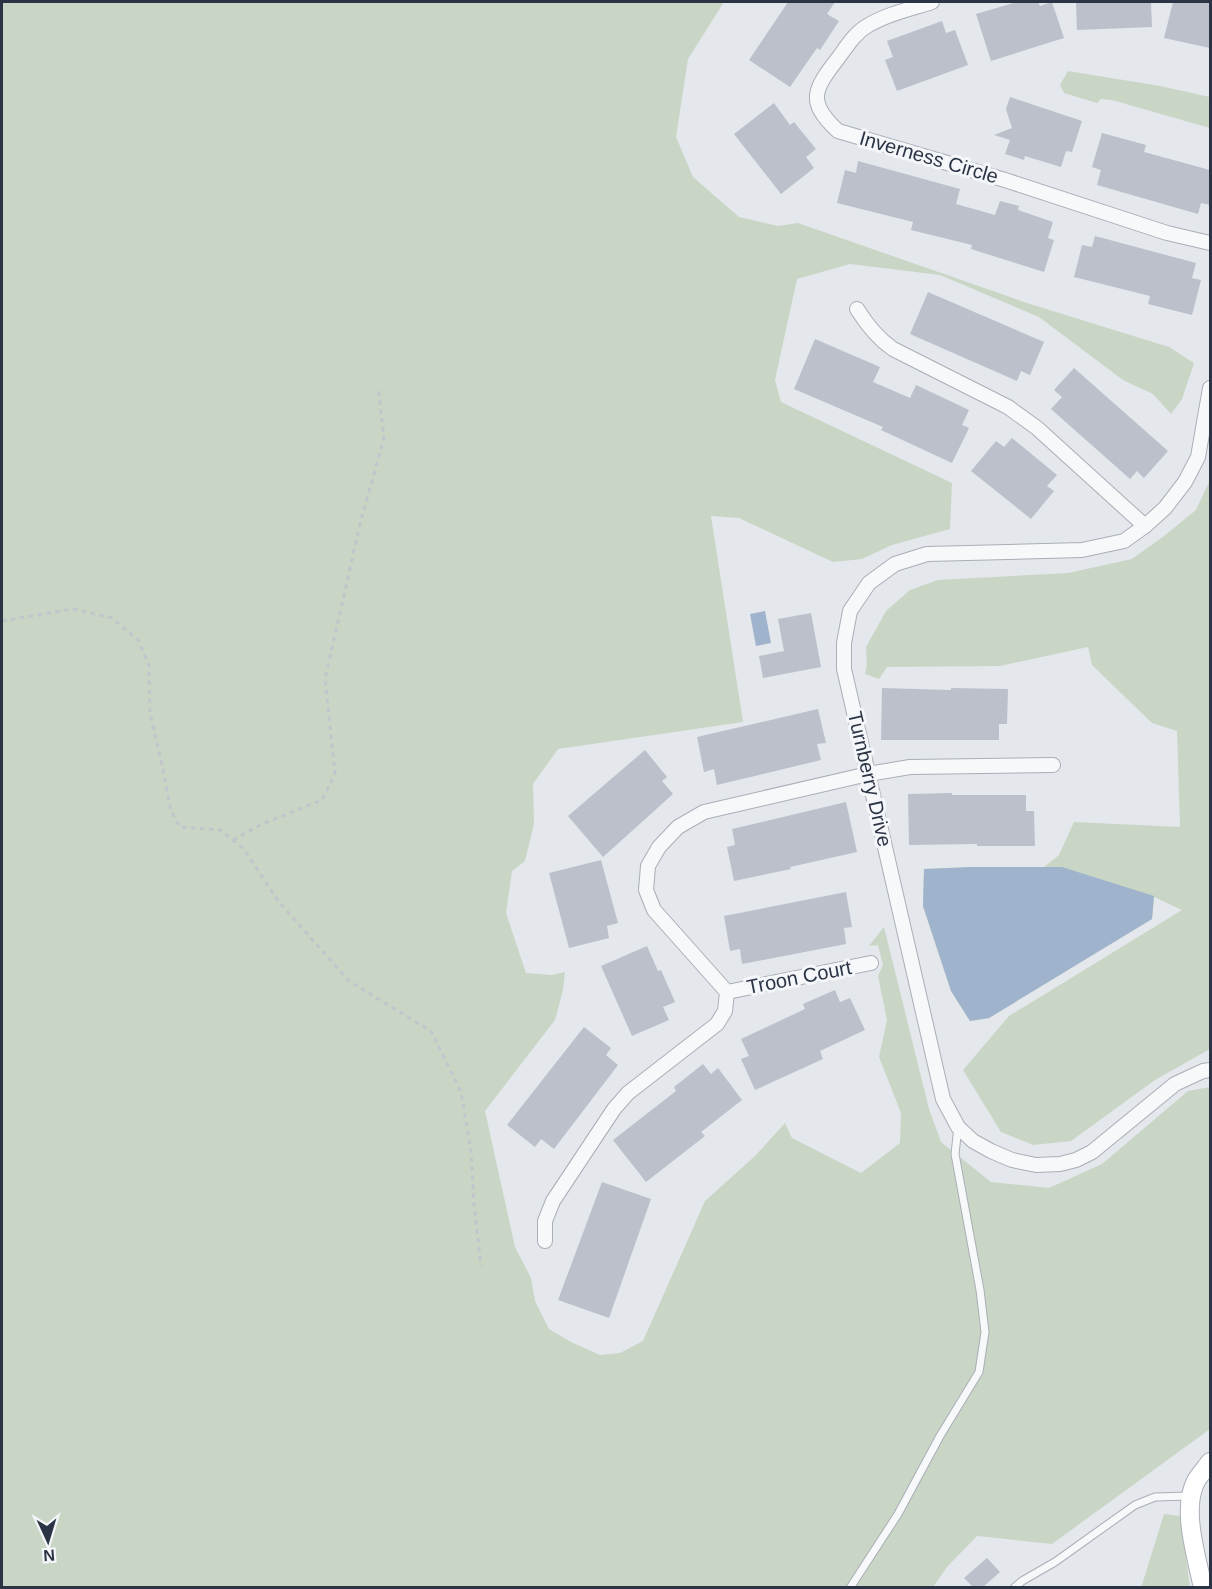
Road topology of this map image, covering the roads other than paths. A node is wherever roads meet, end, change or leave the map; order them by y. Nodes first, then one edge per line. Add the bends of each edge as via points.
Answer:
1 (932, 2) edge
2 (1210, 243) edge
3 (857, 309) dead end
4 (1210, 388) edge
5 (1145, 526) junction
6 (1053, 765) dead end
7 (868, 774) junction
8 (871, 963) dead end
9 (727, 992) junction
10 (1210, 1070) edge
11 (958, 1127) junction
12 (545, 1241) dead end
13 (1210, 1462) edge
14 (1191, 1496) junction
15 (850, 1587) edge
16 (1014, 1587) edge
17 (1203, 1587) edge

1 - 2 street, Inverness Circle via 865,27 820,82 819,109 838,131
3 - 5 street via 870,329 893,349 1008,407 1037,428
4 - 5 street, Turnberry Drive via 1198,457 1185,482
5 - 7 street, Turnberry Drive via 1124,541 1082,550 927,554 895,564 869,583 850,611 844,643 844,669
6 - 7 street via 927,766
7 - 9 street via 704,812 678,826 659,847 648,866 646,890 654,910
7 - 11 street, Turnberry Drive via 943,1099
8 - 9 street, Troon Court
9 - 12 street via 725,1011 717,1024 628,1093 614,1110 553,1201 545,1221
10 - 11 street, Turnberry Drive via 1175,1084 1092,1152 1060,1164 1012,1160 973,1141
11 - 15 lane via 955,1154 985,1332 979,1372 898,1514
13 - 14 main road
14 - 16 lane via 1155,1497 1135,1505
14 - 17 main road via 1191,1532

